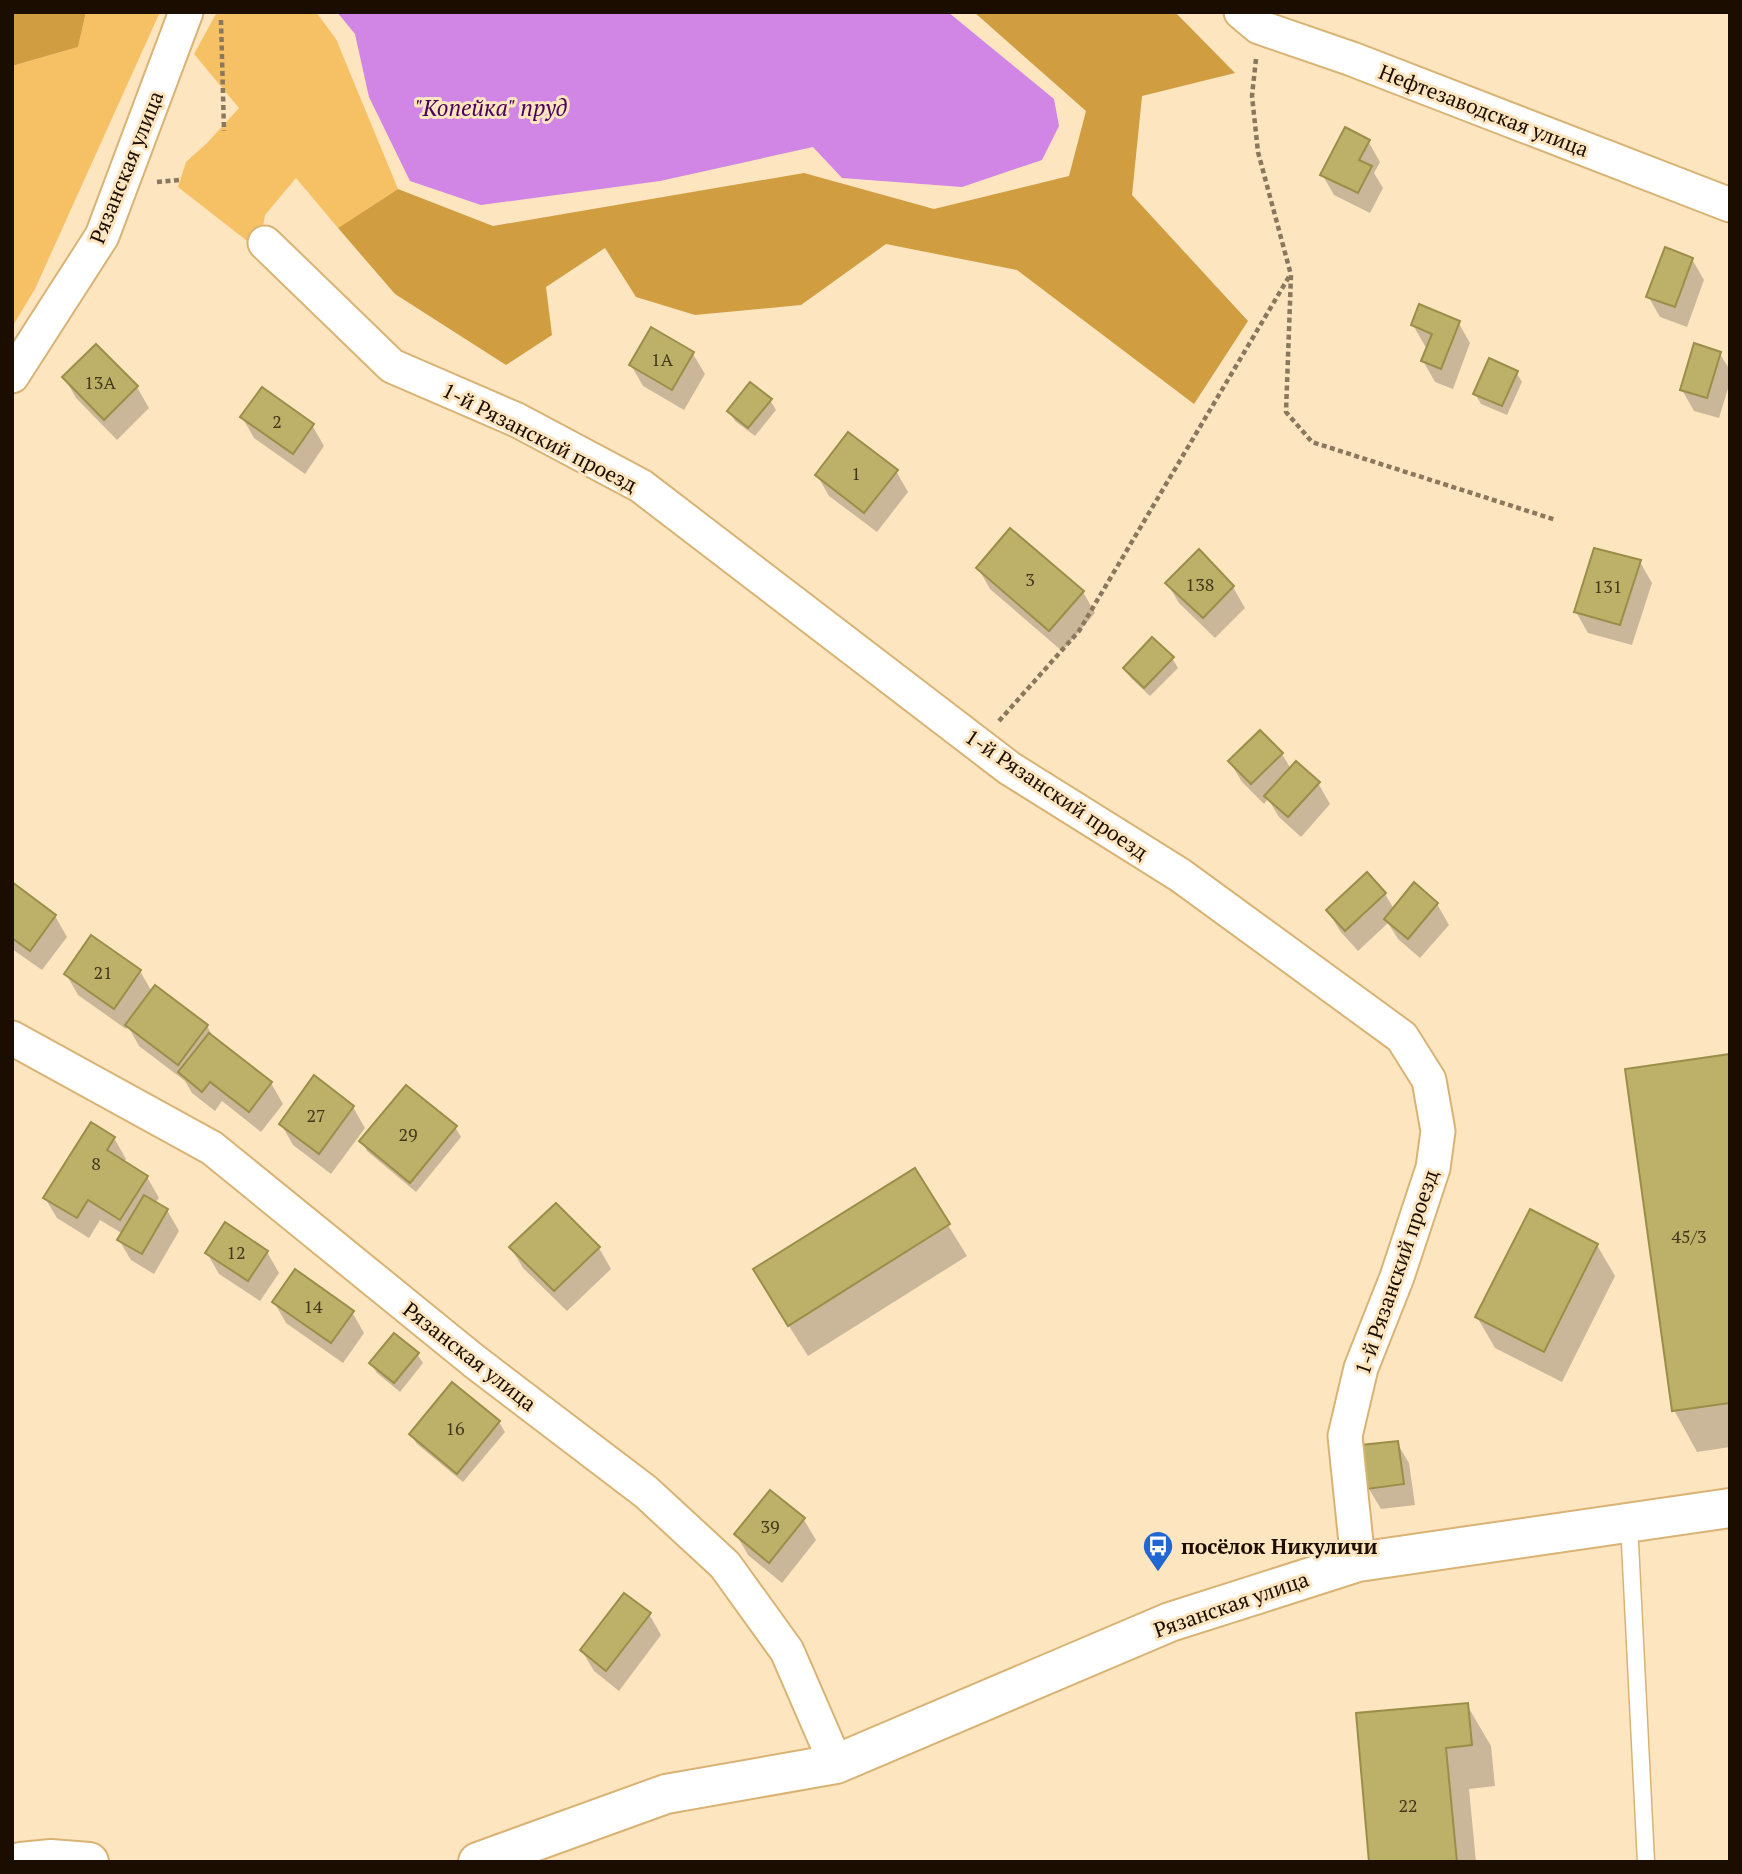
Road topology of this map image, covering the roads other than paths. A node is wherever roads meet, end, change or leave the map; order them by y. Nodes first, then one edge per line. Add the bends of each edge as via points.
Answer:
1 (186, 12) edge
2 (1250, 20) edge
3 (1730, 205) edge
4 (265, 243) dead end
5 (12, 376) edge
6 (12, 1038) edge
7 (1730, 1508) edge
8 (1629, 1523) junction
9 (1358, 1562) junction
10 (836, 1764) junction
11 (21, 1862) edge
12 (89, 1862) edge
13 (478, 1862) edge
14 (1646, 1862) edge

1 - 5 street, Рязанская улица via 102,236
2 - 3 street, Нефтезаводская улица
4 - 9 street, 1-й Рязанский проезд via 392,366 517,420 640,486 1009,768 1180,875 1402,1037 1429,1080 1438,1131 1433,1168 1361,1368 1345,1436
6 - 10 street, Рязанская улица via 212,1148 474,1361 646,1492 725,1565 787,1651
7 - 8 street, Рязанская улица
8 - 9 street, Рязанская улица
8 - 14 lane
9 - 10 street, Рязанская улица via 1170,1622
10 - 13 street, Рязанская улица via 666,1794
11 - 12 street

